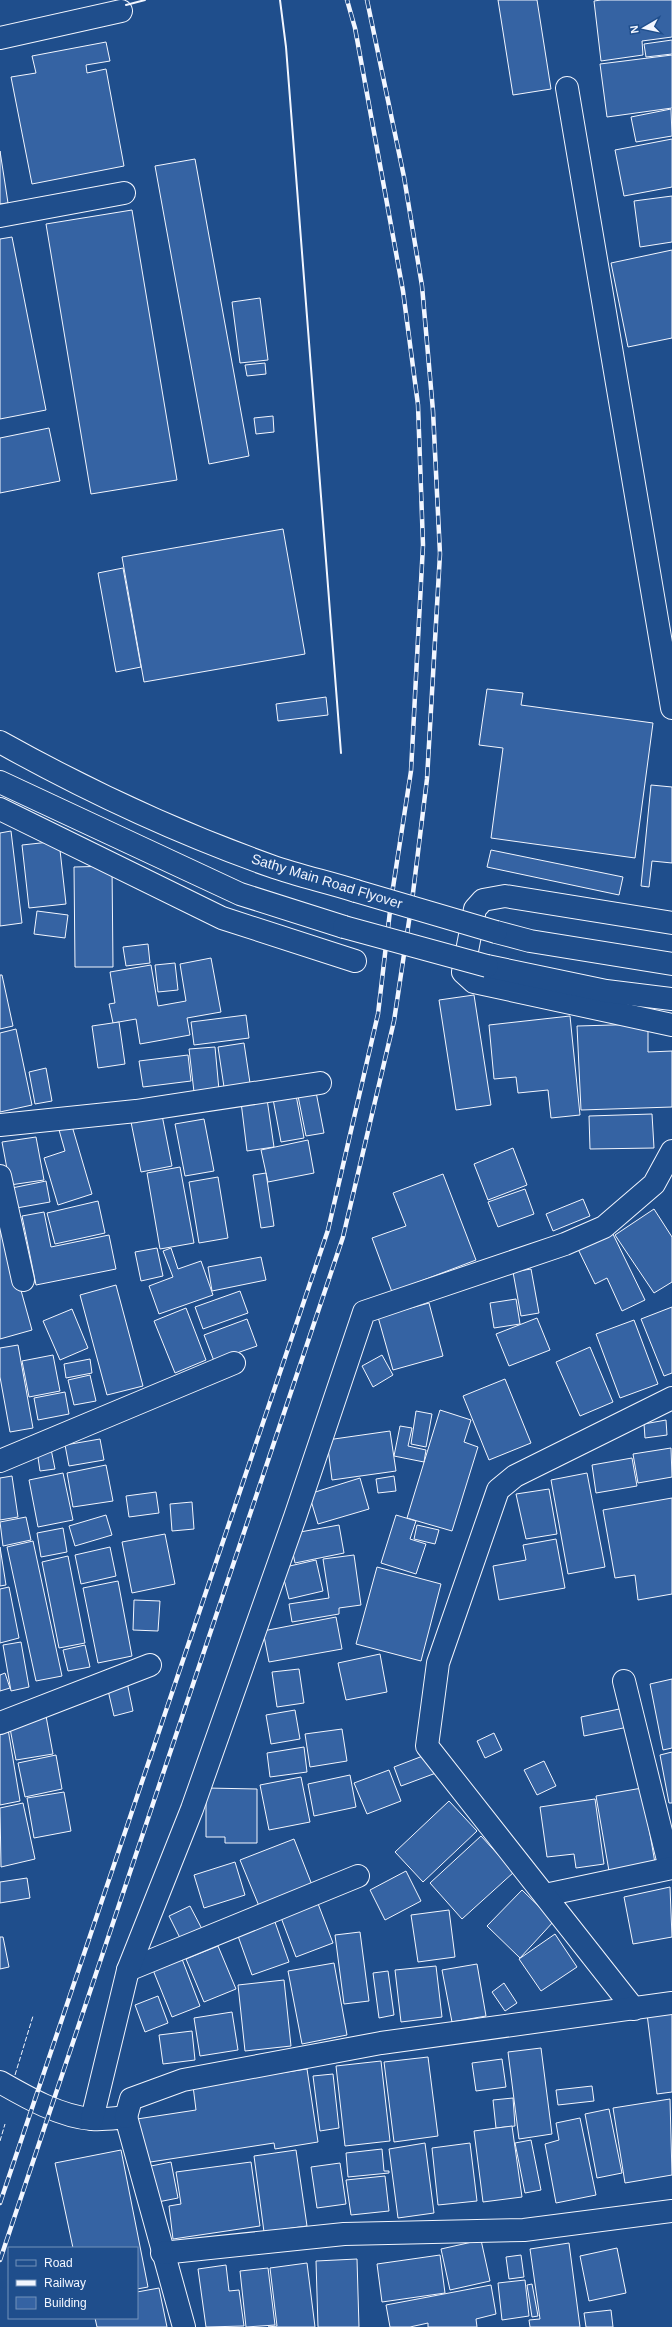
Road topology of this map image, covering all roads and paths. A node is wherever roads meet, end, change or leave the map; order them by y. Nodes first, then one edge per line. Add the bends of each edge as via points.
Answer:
1 (121, 11) dead end
2 (0, 38) edge
3 (567, 88) dead end
4 (124, 193) dead end
5 (0, 216) edge
6 (668, 665) edge
7 (672, 708) edge
8 (0, 742) edge
9 (0, 782) edge
10 (0, 809) edge
11 (672, 923) edge
12 (355, 961) dead end
13 (672, 964) edge
14 (672, 999) edge
15 (672, 1025) edge
16 (320, 1083) dead end
17 (0, 1125) edge
18 (672, 1151) edge
19 (0, 1176) edge
20 (23, 1280) dead end
21 (234, 1363) dead end
22 (672, 1398) edge
23 (0, 1461) edge
24 (150, 1665) dead end
25 (624, 1681) dead end
26 (0, 1723) edge
27 (671, 1868) edge
28 (358, 1876) dead end
29 (545, 1895) junction
30 (128, 1970) junction
31 (672, 2003) edge
32 (634, 2009) junction
33 (0, 2082) edge
34 (126, 2117) junction
35 (92, 2119) junction
36 (672, 2211) edge
37 (162, 2253) junction
38 (184, 2327) edge

1 - 2 main road
3 - 6 main road
4 - 5 main road
6 - 7 main road
8 - 13 main road, Sathy Main Road Flyover, bridge via 45,767 200,839 273,866 530,941
9 - 14 main road, bridge via 144,851 248,897 344,927 487,966 606,990
10 - 12 main road via 222,918
11 - 15 main road via 505,896 483,900 475,909 463,972 474,982
16 - 17 main road via 136,1111
18 - 30 main road via 654,1184 604,1227 565,1244 364,1312 295,1517 194,1802
19 - 20 main road
21 - 23 main road
22 - 29 main road via 515,1476 498,1490 438,1663 427,1746
24 - 26 main road
25 - 27 main road
27 - 29 main road
28 - 30 main road
29 - 32 main road
30 - 35 main road
31 - 32 main road
32 - 34 main road via 381,2043 182,2080 131,2099
33 - 35 main road via 34,2102
34 - 35 main road
34 - 37 main road
36 - 37 main road via 524,2230 344,2234
37 - 38 main road

